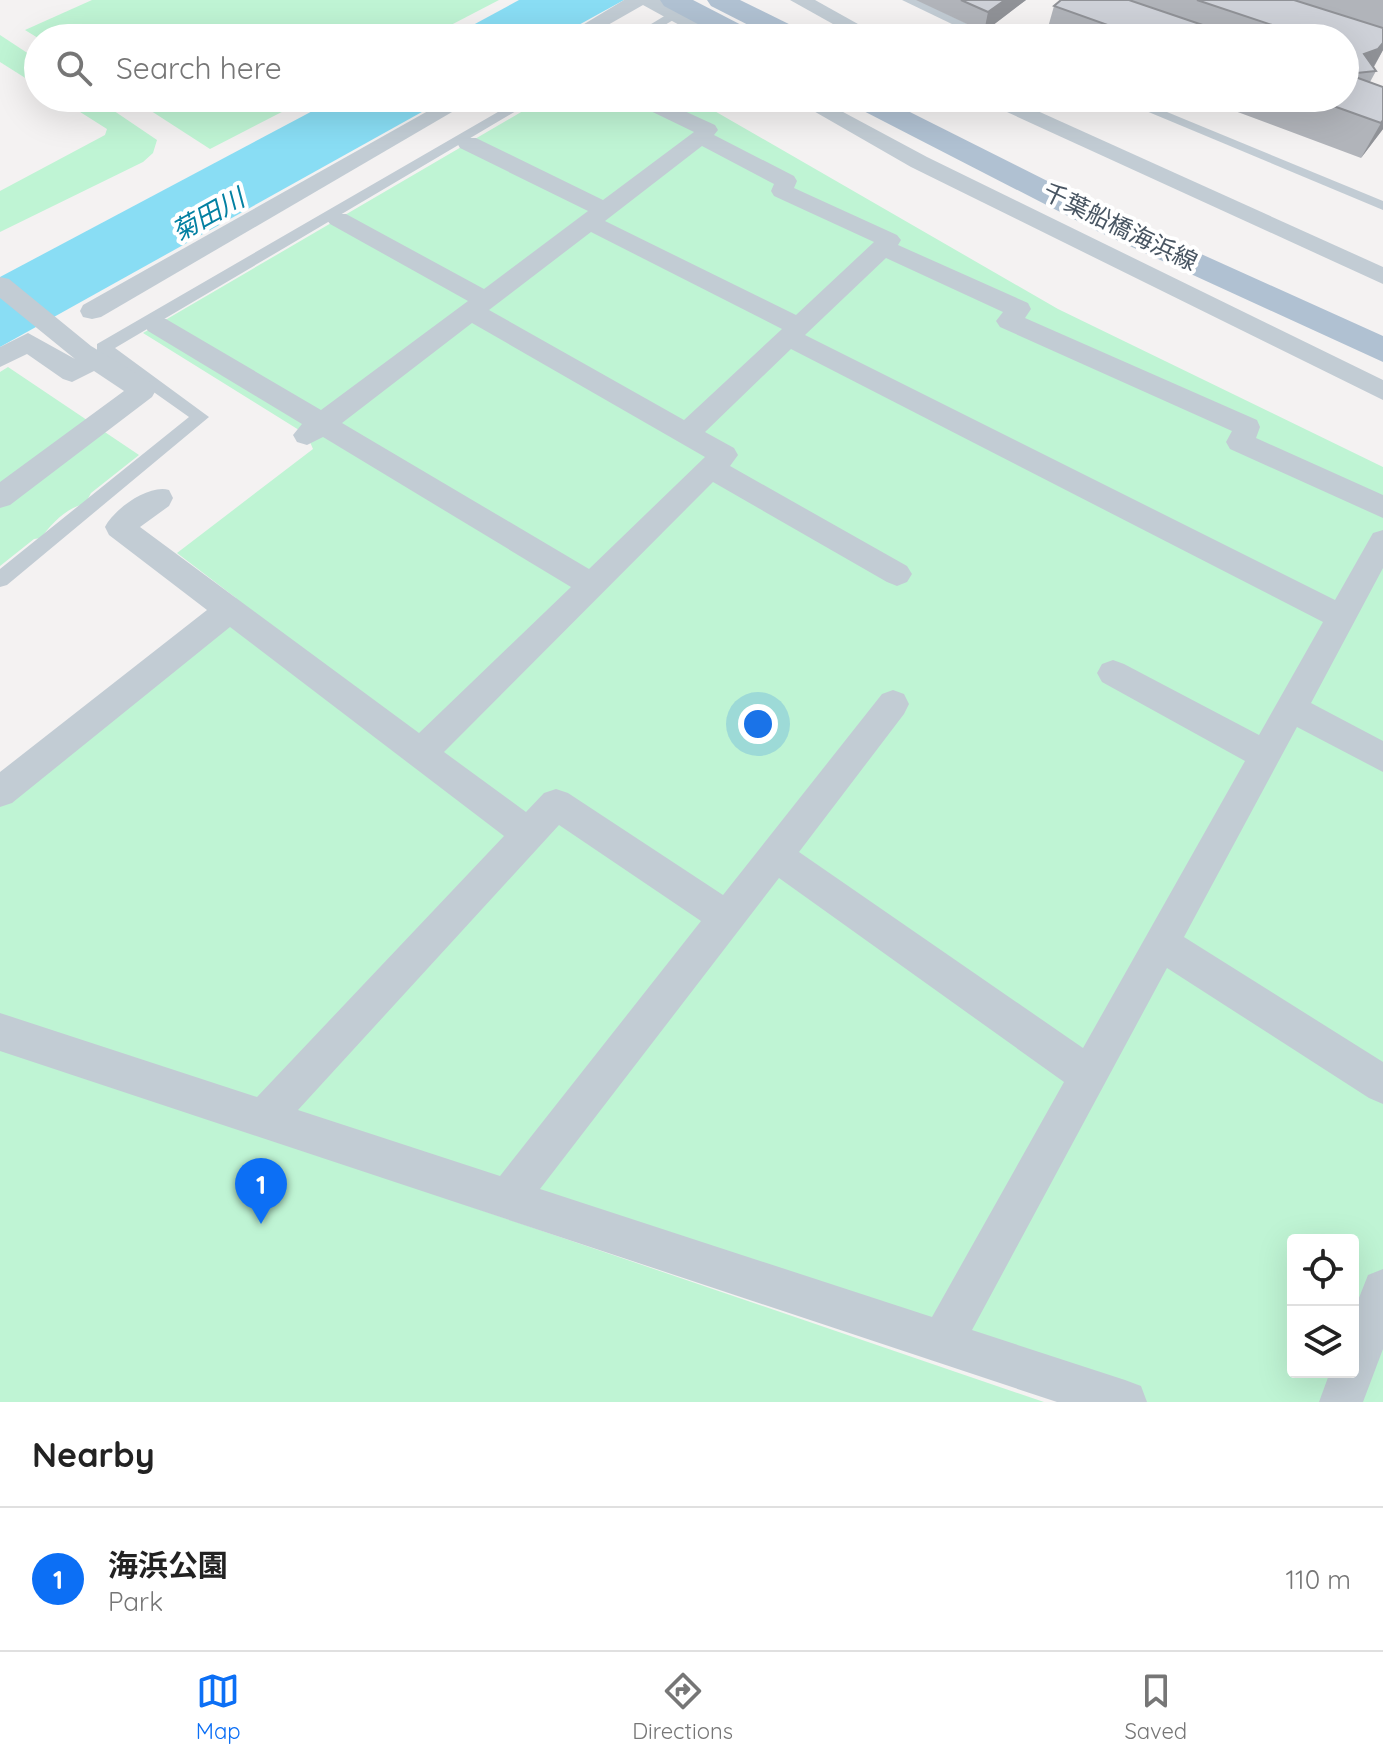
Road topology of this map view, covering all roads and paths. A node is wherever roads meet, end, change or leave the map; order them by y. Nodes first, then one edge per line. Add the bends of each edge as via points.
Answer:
1 (638, 0) edge
2 (648, 0) edge
3 (720, 0) edge
4 (800, 0) edge
5 (908, 0) edge
6 (678, 7) edge
7 (596, 24) edge
8 (654, 24) edge
9 (691, 24) edge
10 (715, 24) edge
11 (767, 24) edge
12 (846, 24) edge
13 (960, 24) edge
14 (441, 112) edge
15 (507, 112) edge
16 (669, 112) edge
17 (827, 112) edge
18 (888, 112) edge
19 (941, 112) edge
20 (1023, 112) edge
21 (1156, 112) edge
22 (701, 137) junction
23 (468, 143) dead end
24 (1383, 206) edge
25 (597, 216) junction
26 (338, 219) dead end
27 (883, 247) junction
28 (1383, 276) edge
29 (0, 285) edge
30 (478, 306) junction
31 (92, 311) dead end
32 (1383, 320) edge
33 (157, 325) dead end
34 (794, 333) junction
35 (1383, 350) edge
36 (88, 356) junction
37 (0, 358) edge
38 (1383, 391) edge
39 (315, 430) junction
40 (686, 434) junction
41 (711, 468) junction
42 (0, 497) edge
43 (159, 498) dead end
44 (1383, 507) edge
45 (1383, 541) edge
46 (897, 574) dead end
47 (0, 580) edge
48 (592, 585) junction
49 (229, 610) junction
50 (1341, 617) junction
51 (1113, 673) dead end
52 (893, 704) dead end
53 (1291, 708) junction
54 (420, 754) junction
55 (1265, 755) junction
56 (1383, 757) edge
57 (0, 792) edge
58 (528, 834) junction
59 (776, 856) junction
60 (727, 918) junction
61 (1161, 943) junction
62 (0, 1032) edge
63 (1089, 1076) junction
64 (1383, 1084) edge
65 (264, 1118) junction
66 (508, 1198) junction
67 (1383, 1290) edge
68 (942, 1342) junction
69 (1359, 1355) edge
70 (1350, 1378) edge
71 (1125, 1402) edge
72 (1341, 1402) edge

1 - 7 street
2 - 6 street
3 - 11 main road
4 - 12 street
5 - 13 lane
6 - 8 lane
6 - 9 street
6 - 10 main road
14 - 31 street
15 - 47 lane via 103,348 201,417
16 - 22 street via 707,130
17 - 38 street
18 - 35 main road, 千葉船橋海浜線 via 1108,224
19 - 32 main road, 千葉船橋海浜線 via 1118,200
20 - 28 street
21 - 24 lane
22 - 25 street
22 - 27 street via 786,181 782,191 889,240
23 - 25 street
25 - 30 street
25 - 34 street
26 - 30 street
27 - 34 street
27 - 44 street via 1019,309 1009,321 1247,427 1240,442
29 - 36 street
30 - 39 street
30 - 40 street
33 - 39 street
34 - 40 street
34 - 50 street
36 - 37 street via 72,373 28,342
36 - 42 street via 143,390
39 - 48 street
40 - 41 street via 724,455
41 - 46 street
41 - 48 street
43 - 49 street via 119,527
45 - 50 street
48 - 54 street
49 - 54 street
49 - 57 street
50 - 53 street
51 - 55 street
52 - 59 street
53 - 55 street
53 - 56 street
54 - 58 street
55 - 61 street
58 - 60 street via 556,804
58 - 65 street
59 - 60 street
59 - 63 street
60 - 66 street
61 - 63 street
61 - 64 street
62 - 65 street
63 - 68 street
65 - 66 street
66 - 68 street
67 - 69 street
68 - 71 street
70 - 72 street

